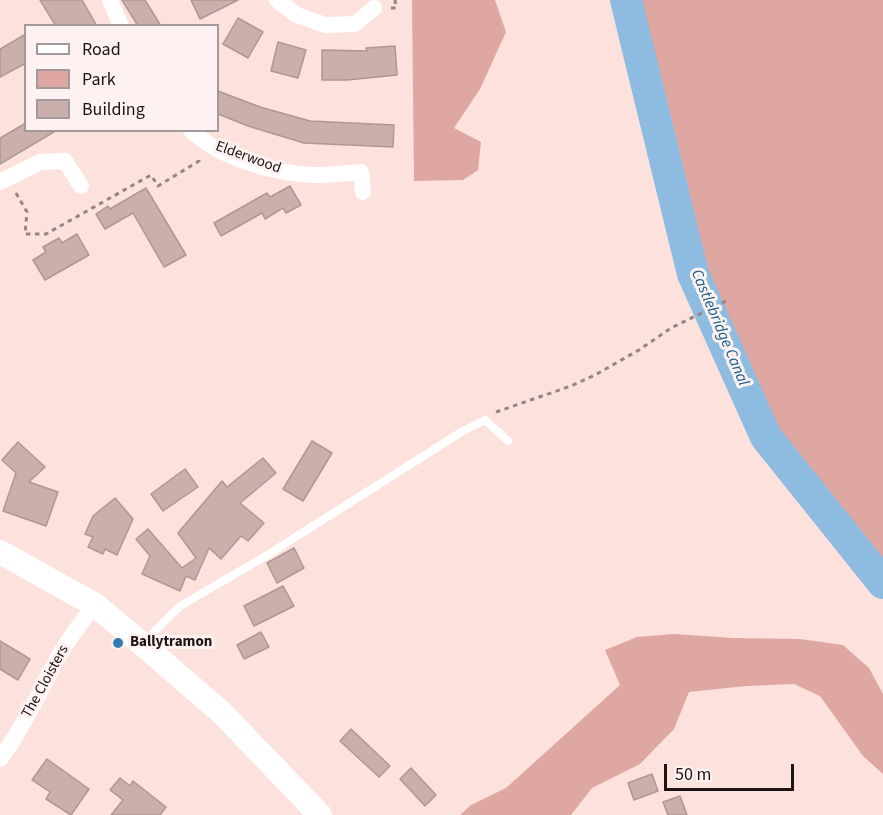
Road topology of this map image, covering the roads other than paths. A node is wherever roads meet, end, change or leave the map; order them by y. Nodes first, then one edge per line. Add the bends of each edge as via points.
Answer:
1 (110, 0) edge
2 (277, 0) edge
3 (374, 8) dead end
4 (120, 24) edge
5 (197, 135) edge
6 (4, 181) edge
7 (81, 186) dead end
8 (363, 192) dead end
9 (508, 441) dead end
10 (0, 552) edge
11 (95, 605) junction
12 (142, 644) junction
13 (0, 759) edge
14 (320, 815) edge

1 - 4 street
2 - 3 street via 297,15 325,25 355,24
5 - 8 street, Elderwood via 221,151 275,171 315,175 361,172
6 - 7 street via 40,162 64,161
9 - 12 lane via 485,420 463,431 180,606
10 - 11 main road
11 - 12 main road
11 - 13 street, The Cloisters via 60,653 16,737
12 - 14 main road via 222,713

